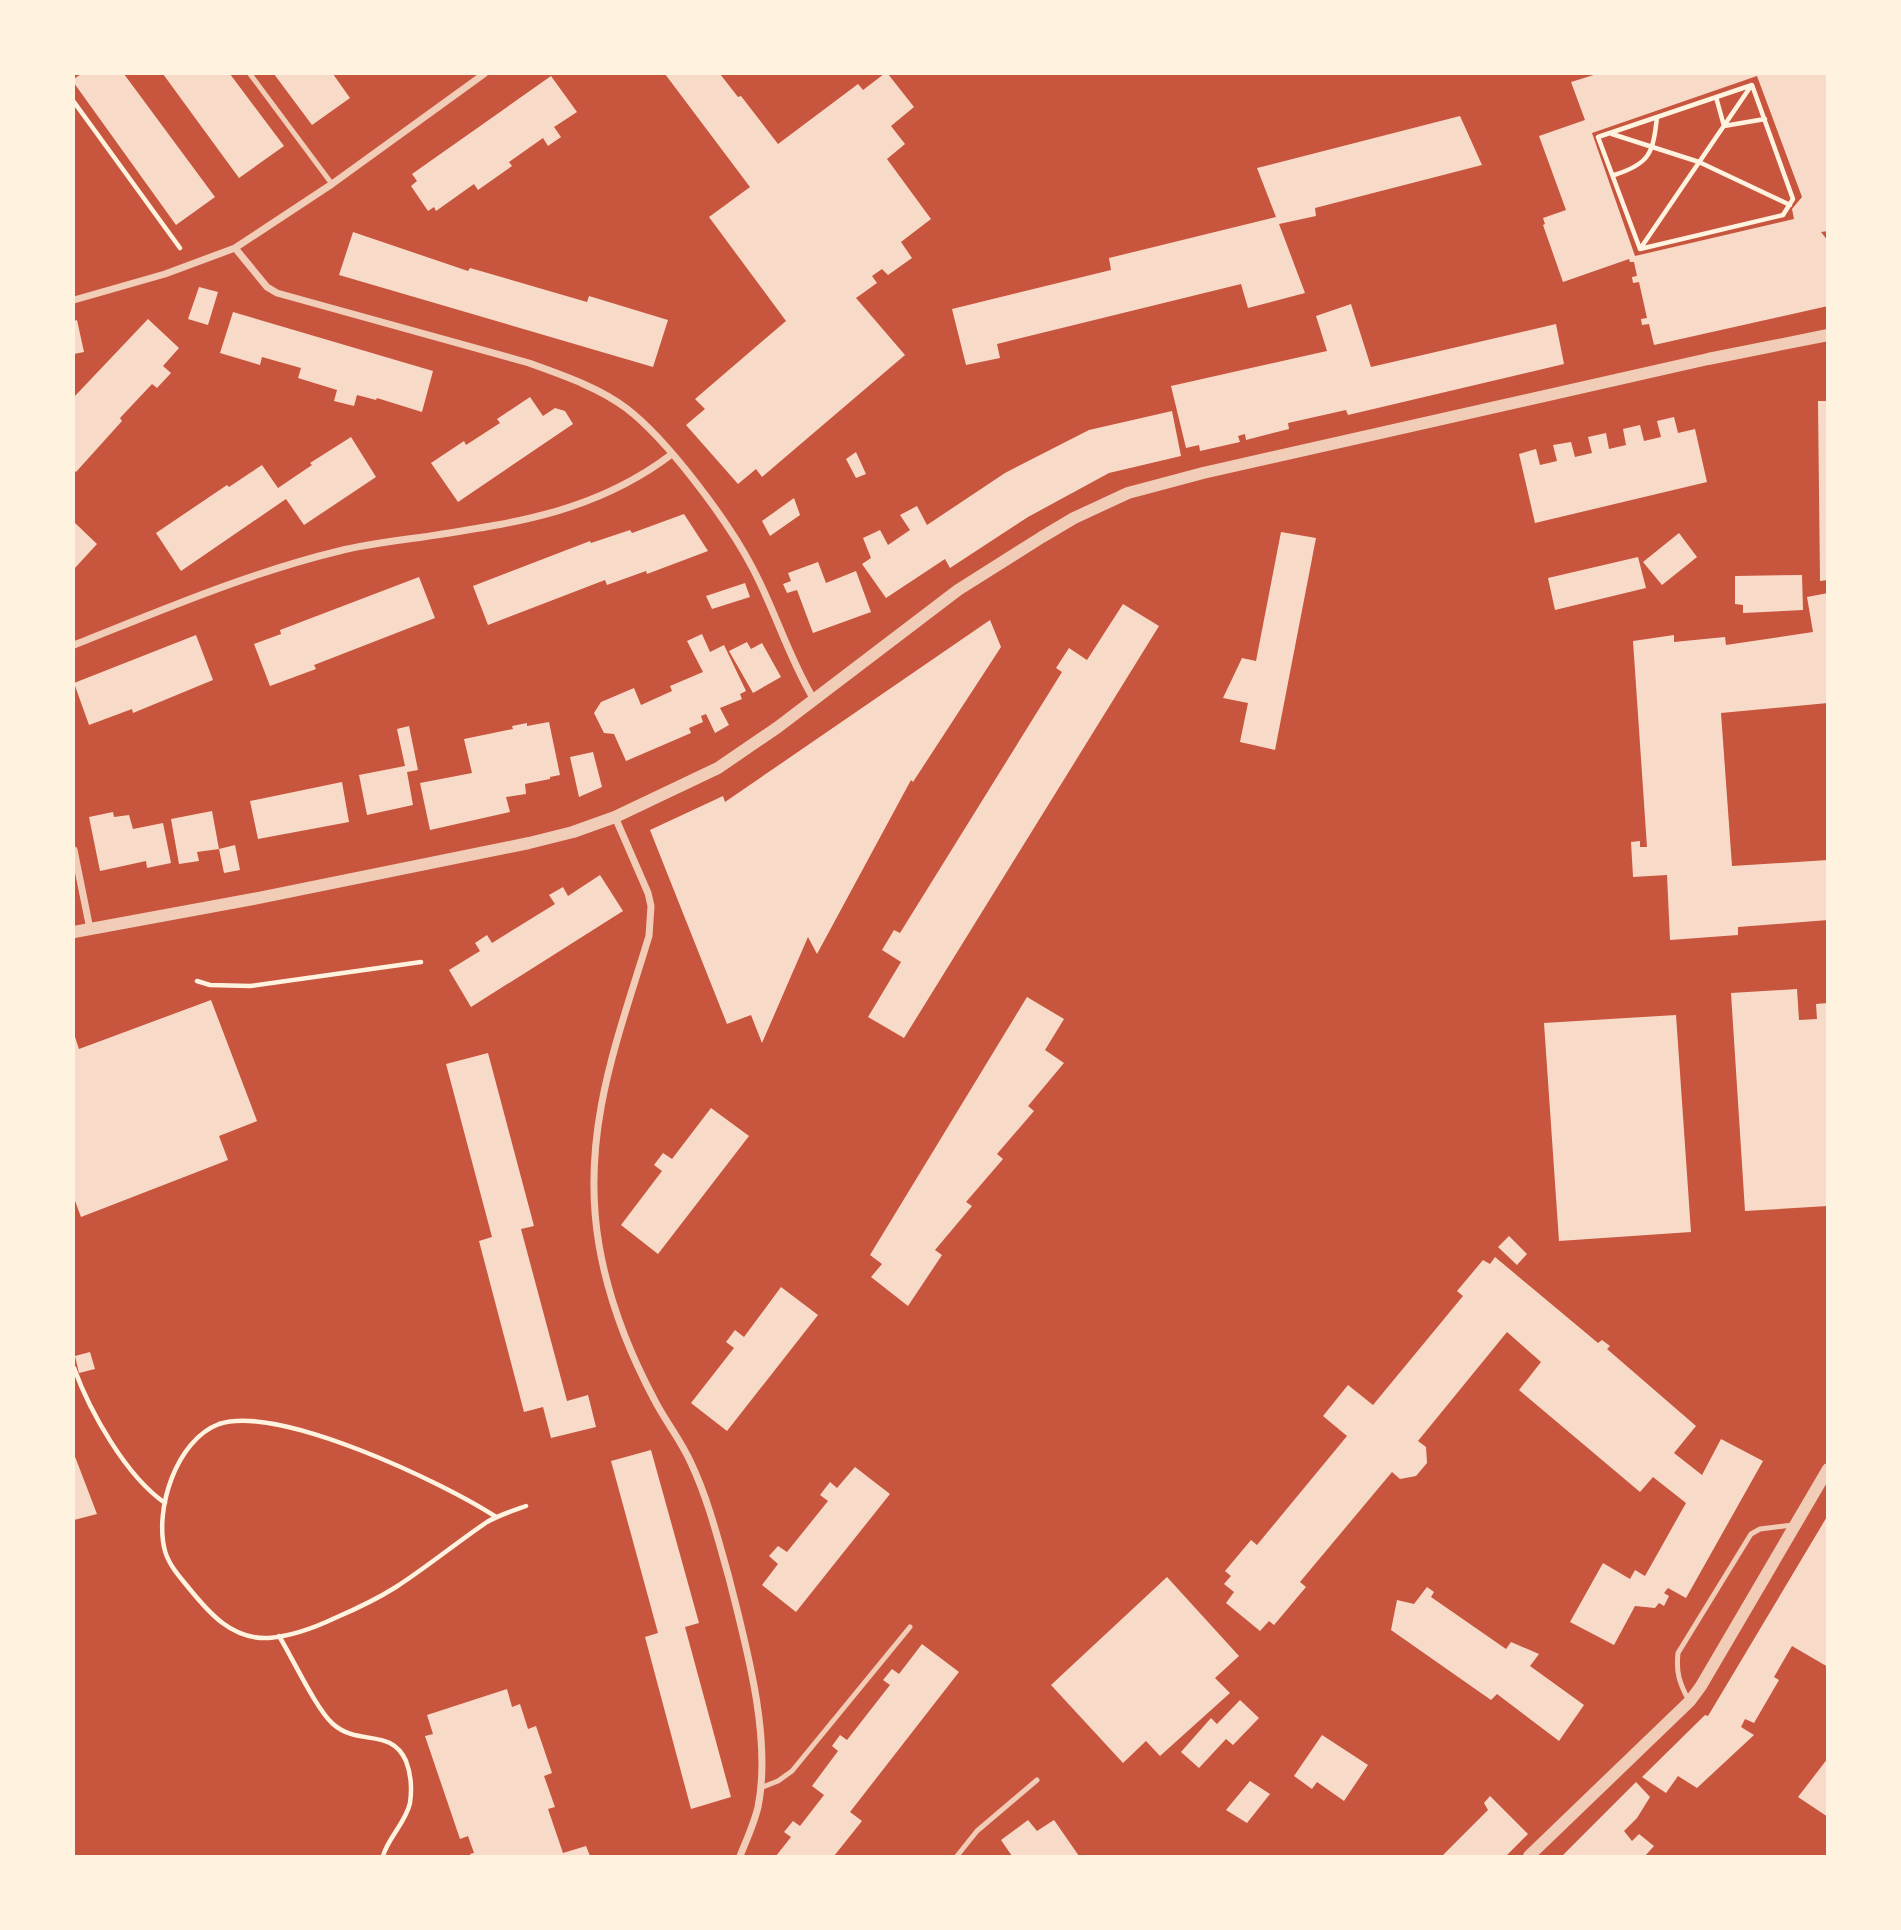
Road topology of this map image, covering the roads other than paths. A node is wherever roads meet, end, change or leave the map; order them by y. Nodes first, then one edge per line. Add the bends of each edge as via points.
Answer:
1 (250, 74) edge
2 (484, 74) edge
3 (332, 184) junction
4 (235, 248) junction
5 (74, 300) edge
6 (1828, 335) edge
7 (672, 454) junction
8 (74, 645) edge
9 (813, 698) junction
10 (615, 817) junction
11 (74, 850) edge
12 (90, 929) junction
13 (74, 932) edge
14 (1828, 1469) edge
15 (1796, 1525) junction
16 (910, 1627) dead end
17 (1689, 1701) junction
18 (1037, 1780) dead end
19 (760, 1788) junction
20 (740, 1857) edge
21 (957, 1857) edge
22 (1529, 1857) edge

1 - 3 lane
2 - 3 street
3 - 4 street
4 - 5 street
4 - 7 street via 277,293 529,363 597,391 624,407
6 - 9 street via 1128,493 1074,518 958,590
7 - 8 street via 596,499 512,523 318,557 241,581
7 - 9 street via 752,566
9 - 10 street via 718,768
10 - 12 street via 517,846
10 - 19 street via 648,892 651,916 597,1121 593,1181 599,1246 635,1360 690,1459 713,1520 739,1618 760,1727
11 - 12 street
12 - 13 street
14 - 15 street
15 - 17 street
15 - 17 lane via 1751,1534 1678,1653 1679,1681
16 - 19 lane via 792,1771
17 - 22 street
18 - 21 lane via 977,1831
19 - 20 street via 758,1808

